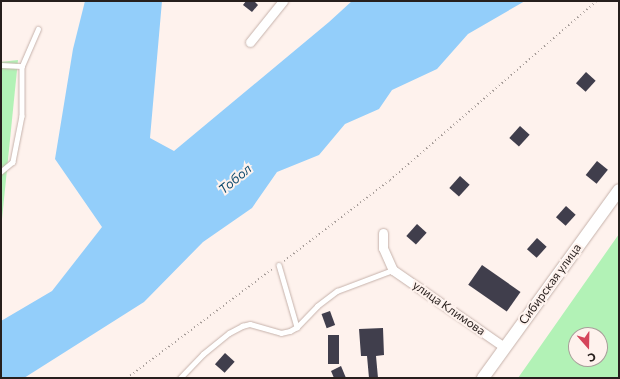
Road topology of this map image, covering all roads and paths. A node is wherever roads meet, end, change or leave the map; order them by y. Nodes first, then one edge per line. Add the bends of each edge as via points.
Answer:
1 (283, 1) edge
2 (597, 1) edge
3 (38, 29) dead end
4 (250, 42) dead end
5 (1, 65) edge
6 (22, 66) junction
7 (1, 172) edge
8 (619, 190) edge
9 (383, 233) dead end
10 (278, 265) junction
11 (393, 270) junction
12 (297, 327) junction
13 (504, 347) junction
14 (127, 378) edge
15 (180, 378) edge
16 (483, 378) edge

1 - 4 street
2 - 10 path via 390,180
3 - 6 lane
5 - 6 lane
6 - 7 lane via 22,116 13,162
8 - 13 street, Сибирская улица
9 - 11 street via 383,248
10 - 12 lane
10 - 14 path
11 - 12 lane via 337,291 317,306
11 - 13 street, улица Климова
12 - 15 lane via 280,333 250,324 242,326 203,354
13 - 16 street, Сибирская улица

